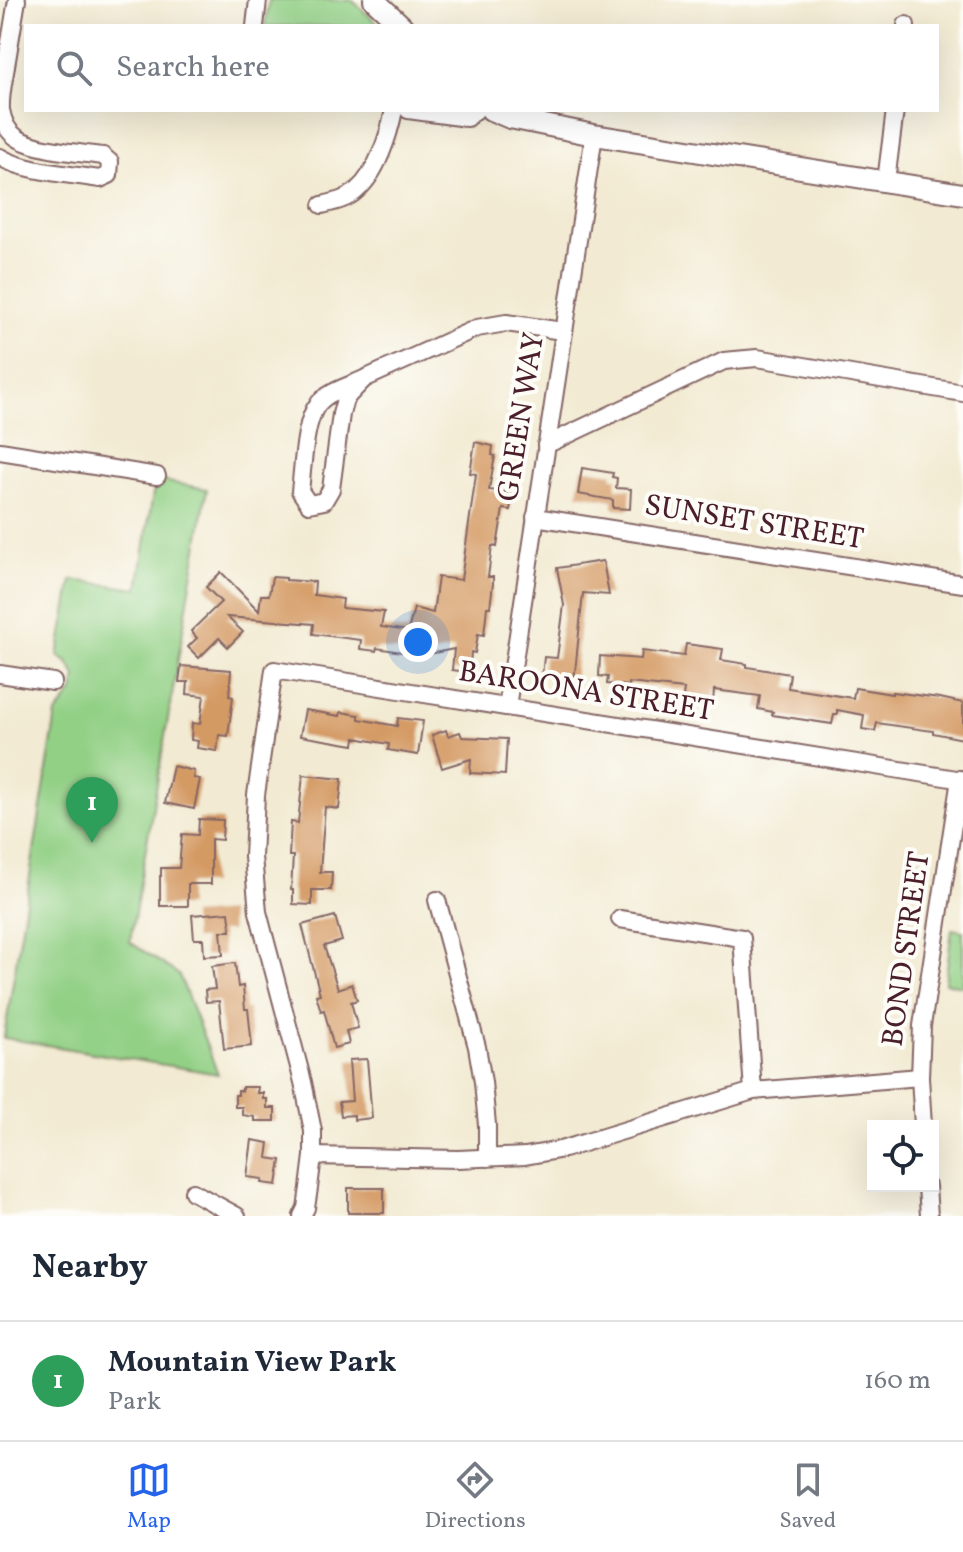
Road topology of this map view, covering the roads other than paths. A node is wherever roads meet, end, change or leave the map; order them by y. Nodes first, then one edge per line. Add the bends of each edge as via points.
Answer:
1 (17, 0) edge
2 (258, 0) edge
3 (374, 0) edge
4 (255, 24) edge
5 (400, 24) edge
6 (3, 72) edge
7 (394, 112) edge
8 (423, 112) edge
9 (474, 112) edge
10 (496, 112) edge
11 (895, 112) edge
12 (594, 135) junction
13 (0, 157) edge
14 (886, 181) junction
15 (963, 194) edge
16 (322, 205) dead end
17 (563, 331) junction
18 (364, 379) junction
19 (963, 393) edge
20 (546, 445) junction
21 (0, 451) edge
22 (157, 476) dead end
23 (535, 517) junction
24 (963, 584) edge
25 (0, 674) edge
26 (53, 682) dead end
27 (507, 707) junction
28 (961, 780) edge
29 (437, 900) dead end
30 (620, 919) dead end
31 (920, 1077) junction
32 (753, 1091) junction
33 (923, 1120) edge
34 (313, 1156) junction
35 (487, 1158) junction
36 (193, 1192) dead end
37 (927, 1192) edge
38 (237, 1216) edge
39 (302, 1216) edge
40 (929, 1216) edge

1 - 6 street
2 - 4 street
3 - 5 main road
6 - 13 street via 1,112 10,131 24,142 103,156 110,162 109,175 72,175
7 - 16 street via 369,177 357,191
8 - 9 street via 467,118
10 - 12 main road
11 - 14 street
12 - 14 main road
12 - 17 street, GREEN WAY
14 - 15 main road
17 - 18 street via 506,323 477,328
17 - 20 street, GREEN WAY
18 - 18 street via 332,393 309,421 300,491 309,504 324,501 331,489 345,399
19 - 20 street via 757,358 724,361
20 - 23 street, GREEN WAY
21 - 22 street
23 - 24 street, SUNSET STREET
23 - 27 street, GREEN WAY
25 - 26 street
27 - 28 street, BAROONA STREET
27 - 34 street, BAROONA STREET via 274,670 253,857 258,912 308,1100
28 - 31 street, BOND STREET via 923,1015
29 - 35 street via 477,1047
30 - 32 street via 742,938
31 - 32 street
31 - 33 street, BOND STREET
32 - 35 street via 564,1149
34 - 35 street
34 - 39 street, BAROONA STREET
36 - 38 street
37 - 40 street

